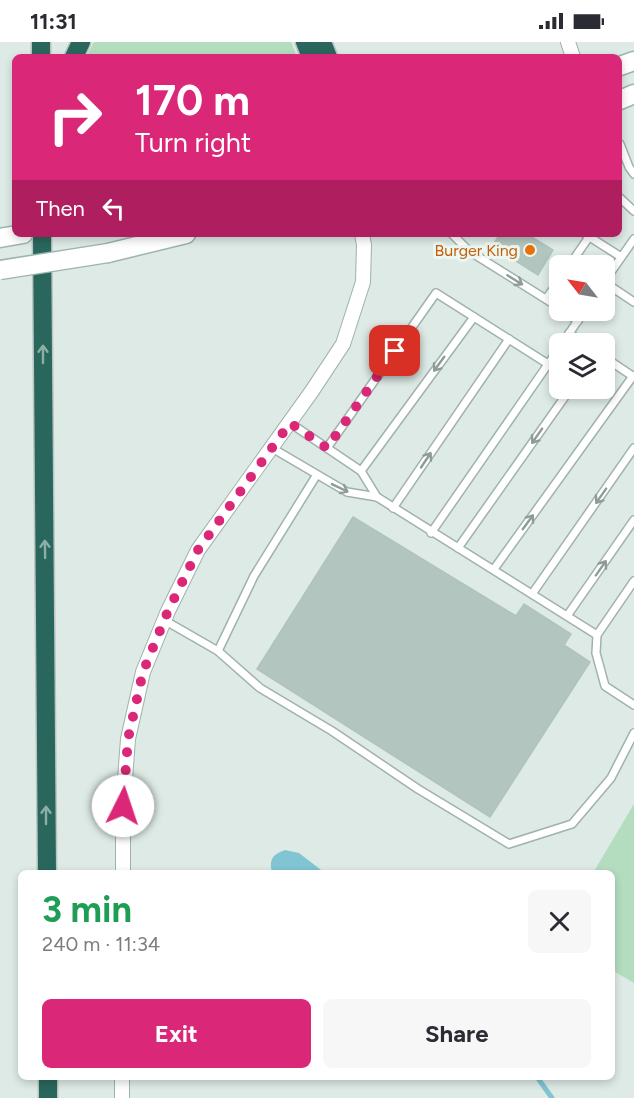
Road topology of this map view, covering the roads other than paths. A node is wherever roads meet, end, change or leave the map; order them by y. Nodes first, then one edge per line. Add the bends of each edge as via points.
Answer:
1 (622, 150) edge
2 (634, 174) edge
3 (622, 200) edge
4 (634, 211) edge
5 (42, 237) edge
6 (174, 237) edge
7 (363, 237) edge
8 (455, 237) edge
9 (586, 237) edge
10 (590, 237) edge
11 (634, 239) edge
12 (631, 250) edge
13 (575, 255) edge
14 (621, 257) junction
15 (615, 266) edge
16 (0, 270) edge
17 (615, 289) edge
18 (549, 295) edge
19 (546, 299) junction
20 (549, 301) edge
21 (634, 302) edge
22 (474, 317) junction
23 (578, 321) edge
24 (569, 333) edge
25 (509, 339) junction
26 (548, 364) joint
27 (615, 364) edge
28 (634, 377) edge
29 (563, 399) edge
30 (290, 423) junction
31 (634, 447) edge
32 (272, 448) junction
33 (327, 448) junction
34 (361, 471) junction
35 (316, 476) junction
36 (377, 497) junction
37 (393, 508) junction
38 (634, 520) edge
39 (431, 533) junction
40 (458, 548) junction
41 (494, 569) junction
42 (634, 581) edge
43 (532, 594) junction
44 (567, 616) junction
45 (165, 620) junction
46 (597, 635) junction
47 (218, 651) junction
48 (634, 705) edge
49 (634, 733) edge
50 (46, 870) edge
51 (123, 870) edge
52 (48, 1080) edge
53 (122, 1080) edge
54 (48, 1098) edge
55 (122, 1098) edge

1 - 2 lane
3 - 4 lane
50 -> 5 highway
6 - 16 main road, bridge via 108,253
7 - 30 street via 363,282 343,344
8 -> 19 lane via 470,251
9 - 13 lane
10 - 14 lane
11 - 12 lane
12 - 14 lane
14 - 15 lane
17 - 21 lane
18 - 19 lane
19 - 20 lane
22 - 25 lane
22 - 33 lane via 436,293
22 -> 34 lane
23 - 24 lane
25 - 26 lane
37 -> 25 lane
26 - 39 lane
27 - 28 lane
41 -> 28 lane
29 -> 40 lane
30 - 32 street
30 - 33 lane
31 -> 43 lane
32 - 35 lane
32 - 45 street via 198,550
33 - 34 lane
34 - 36 lane
35 -> 36 lane via 347,492
35 - 47 lane via 254,576
36 - 37 lane
37 - 39 lane
44 -> 38 lane
39 - 40 lane
40 - 41 lane
41 - 43 lane
42 - 46 lane
43 - 44 lane
44 - 46 lane
45 - 47 lane
45 - 51 street via 143,672 128,739
46 - 48 lane via 596,653 605,686
47 - 49 lane via 260,687 509,844 572,824 611,778
52 - 54 highway
53 - 55 street

